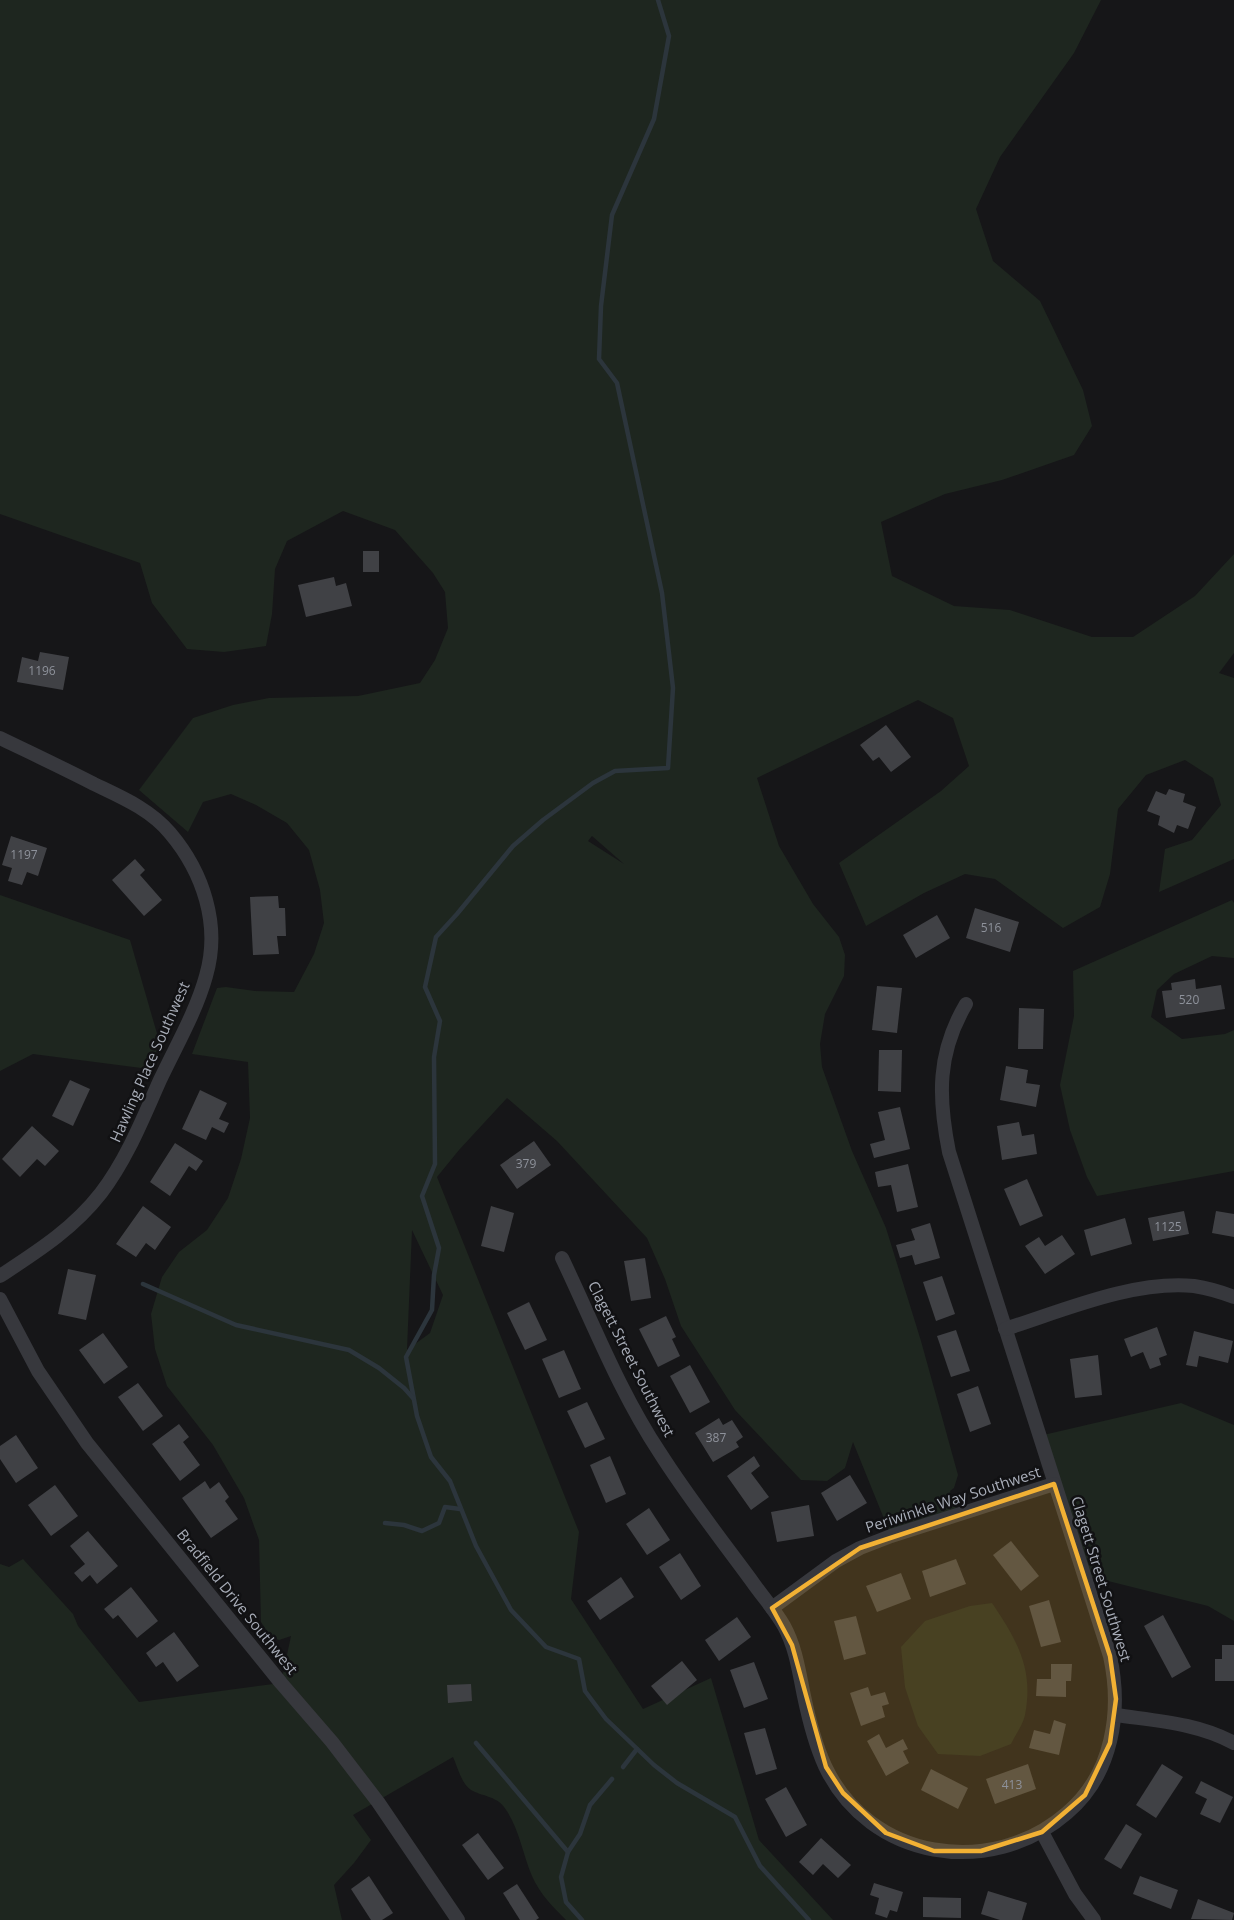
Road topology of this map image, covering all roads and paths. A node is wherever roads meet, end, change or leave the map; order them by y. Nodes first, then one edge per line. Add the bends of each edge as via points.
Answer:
1 (0, 738) edge
2 (966, 1004) dead end
3 (562, 1258) dead end
4 (0, 1276) edge
5 (1234, 1297) edge
6 (0, 1299) edge
7 (1005, 1329) junction
8 (1054, 1484) junction
9 (772, 1608) junction
10 (1116, 1715) junction
11 (1234, 1743) edge
12 (1042, 1832) junction
13 (458, 1920) edge
14 (1094, 1920) edge

1 - 4 street, Hawling Place Southwest via 151,815 169,832 194,867 209,910 211,932 206,976 196,1004 121,1164 100,1194 50,1244
2 - 7 street, Clagett Street Southwest via 956,1021 944,1060 943,1123
3 - 9 street, Clagett Street Southwest via 659,1453
5 - 7 street via 1194,1286 1164,1286 1094,1301
6 - 13 street, Bradfield Drive Southwest via 38,1371 87,1443 332,1742
7 - 8 street, Clagett Street Southwest
8 - 9 street, Periwinkle Way Southwest via 860,1548
8 - 10 street, Clagett Street Southwest via 1110,1656
9 - 12 street, Clagett Street Southwest via 792,1645 814,1736 826,1767 864,1818 886,1833 934,1851 981,1851
10 - 11 street via 1187,1724
10 - 12 street, Clagett Street Southwest via 1104,1760 1085,1795
12 - 14 street via 1074,1894

